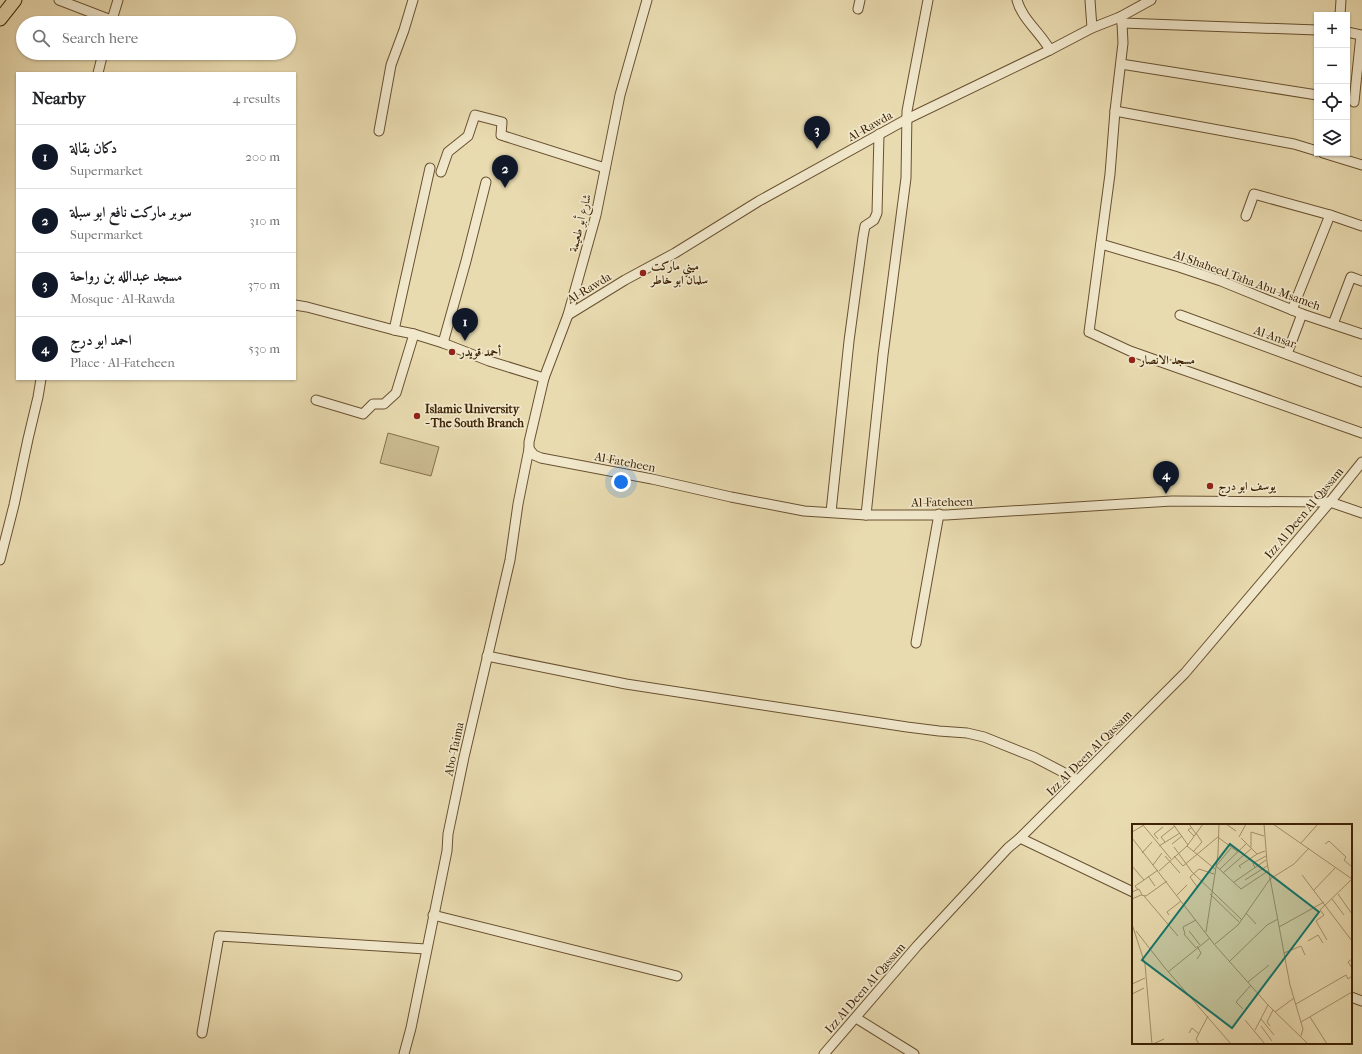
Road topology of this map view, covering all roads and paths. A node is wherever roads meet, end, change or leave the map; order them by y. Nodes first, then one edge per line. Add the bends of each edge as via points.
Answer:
1 (15, 0) edge
2 (59, 0) edge
3 (118, 0) edge
4 (413, 0) edge
5 (647, 0) edge
6 (928, 0) edge
7 (1017, 0) edge
8 (1090, 0) edge
9 (1151, 0) edge
10 (1341, 0) edge
11 (1340, 12) edge
12 (97, 16) edge
13 (113, 16) edge
14 (0, 19) edge
15 (1121, 20) junction
16 (1092, 28) junction
17 (1314, 30) edge
18 (1350, 33) edge
19 (1050, 50) junction
20 (101, 60) edge
21 (1121, 64) junction
22 (98, 72) edge
23 (1314, 95) edge
24 (1354, 102) edge
25 (1115, 111) junction
26 (908, 119) junction
27 (379, 131) dead end
28 (880, 134) junction
29 (1314, 150) edge
30 (1333, 156) edge
31 (1362, 165) edge
32 (430, 168) dead end
33 (605, 168) junction
34 (442, 172) dead end
35 (486, 182) dead end
36 (1330, 215) junction
37 (1246, 216) dead end
38 (1362, 226) edge
39 (1101, 244) junction
40 (1362, 281) edge
41 (296, 305) edge
42 (1292, 310) junction
43 (1302, 314) junction
44 (568, 315) junction
45 (1180, 315) dead end
46 (1333, 324) junction
47 (394, 330) junction
48 (414, 334) junction
49 (1362, 334) edge
50 (443, 343) junction
51 (1287, 354) junction
52 (544, 378) junction
53 (41, 380) edge
54 (1362, 382) edge
55 (316, 400) dead end
56 (1362, 433) edge
57 (529, 449) junction
58 (1362, 462) edge
59 (1330, 502) junction
60 (831, 512) junction
61 (1362, 513) edge
62 (939, 514) junction
63 (866, 515) junction
64 (0, 560) edge
65 (916, 643) dead end
66 (487, 656) junction
67 (1078, 780) junction
68 (1020, 838) junction
69 (1132, 892) edge
70 (433, 915) junction
71 (426, 949) junction
72 (678, 976) dead end
73 (1352, 997) edge
74 (1362, 1001) edge
75 (856, 1018) junction
76 (202, 1033) dead end
77 (404, 1054) edge
78 (824, 1054) edge
79 (914, 1054) edge

1 - 14 highway
2 - 12 street
3 - 13 street
4 - 27 street via 391,65
5 - 33 street, شارع أبو طعيمة via 620,95
6 - 26 street via 907,110
7 - 19 street via 1020,10
8 - 16 street
9 - 15 street, Al-Rawda
10 - 11 street
15 - 16 street, Al-Rawda
15 - 17 street
15 - 21 street
16 - 19 street, Al-Rawda
18 - 24 street via 1361,35
19 - 26 street, Al-Rawda
20 - 22 street
21 - 23 street
21 - 25 street
25 - 29 street via 1294,144
25 - 39 street
26 - 28 street, Al-Rawda
26 - 63 street via 906,178
28 - 44 street, Al-Rawda via 759,201
28 - 60 street via 877,213 874,220 865,226 863,237 848,348
30 - 31 street
32 - 47 street
33 - 34 street via 501,135 502,122 475,115 468,136 448,152
33 - 44 street, شارع أبو طعيمة via 596,215
35 - 50 street
36 - 37 street via 1254,194
36 - 38 street
36 - 42 street
39 - 42 street, Al-Shaheed Taha Abu-Msameh via 1221,281
39 - 56 street via 1089,332 1130,351
40 - 46 street via 1351,277
41 - 47 street
42 - 43 street, Al-Shaheed Taha Abu-Msameh
43 - 46 street, Al-Shaheed Taha Abu-Msameh
43 - 51 street
44 - 52 street, شارع أبو طعيمة
45 - 51 street, Al-Ansar
46 - 49 street, Al-Shaheed Taha Abu-Msameh
47 - 48 street
48 - 50 street
48 - 55 street via 396,393 384,404 373,404 363,414
50 - 52 street
51 - 54 street, Al-Ansar
52 - 57 street, شارع أبو طعيمة
53 - 64 street
57 - 60 street, Al-Fateheen via 540,458 804,511
57 - 66 street, Abo-Taima via 510,560
58 - 59 street, Izz Al Deen Al Qassam
59 - 61 street, Al-Fateheen
59 - 62 street, Al-Fateheen via 1172,500
59 - 67 street, Izz Al Deen Al Qassam via 1185,673
60 - 63 street, Al-Fateheen
62 - 63 street, Al-Fateheen
62 - 65 street
66 - 67 street via 626,684 939,732 967,733 1034,757
66 - 70 street, Abo-Taima
67 - 68 street, Izz Al Deen Al Qassam
68 - 69 street
68 - 75 street, Izz Al Deen Al Qassam via 917,946
70 - 71 street, Abo-Taima
70 - 72 street
71 - 76 street via 219,936
71 - 77 street, Abo-Taima
73 - 74 street
75 - 78 street, Izz Al Deen Al Qassam
75 - 79 street

